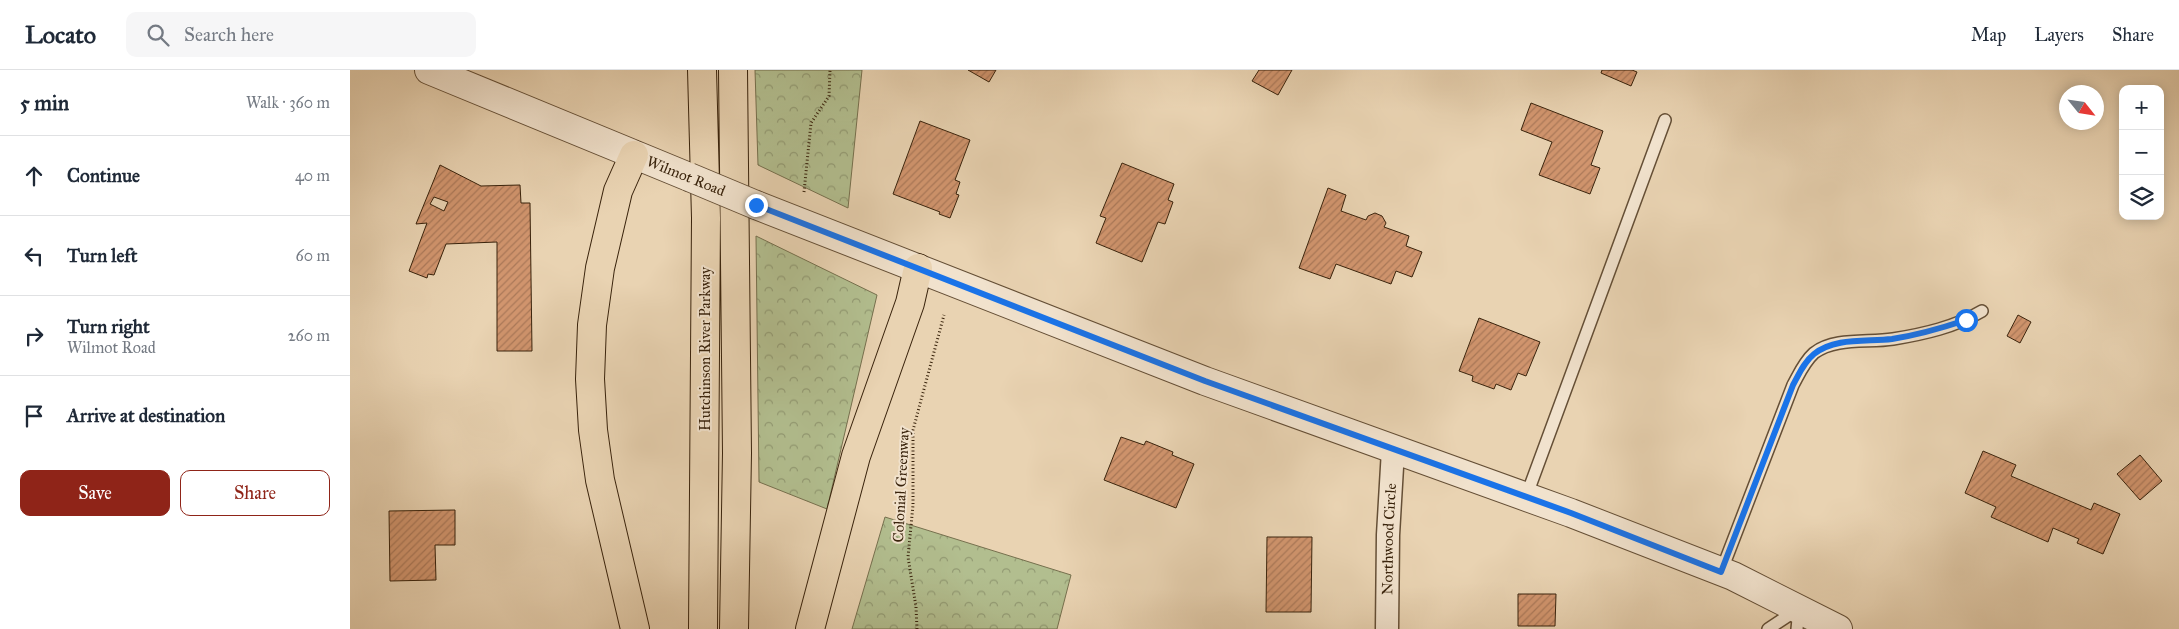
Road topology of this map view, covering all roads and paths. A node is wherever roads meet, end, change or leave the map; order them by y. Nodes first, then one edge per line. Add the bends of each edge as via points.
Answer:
1 (429, 70) edge
2 (702, 70) edge
3 (733, 70) edge
4 (830, 70) edge
5 (1665, 120) dead end
6 (634, 155) junction
7 (804, 192) dead end
8 (918, 268) junction
9 (1982, 311) dead end
10 (944, 315) dead end
11 (1393, 450) junction
12 (1526, 497) junction
13 (1721, 572) junction
14 (1798, 619) edge
15 (635, 629) edge
16 (703, 629) edge
17 (734, 629) edge
18 (810, 629) edge
19 (917, 629) edge
20 (1387, 629) edge
21 (1768, 629) edge
22 (1838, 629) edge

1 - 6 street, Wilmot Road
2 - 16 highway, Hutchinson River Parkway via 706,218
3 - 17 highway, Hutchinson River Parkway via 737,454
4 - 7 path via 829,96 811,123
5 - 12 lane
6 - 8 street, Wilmot Road, bridge
6 - 15 highway via 618,191 600,268 592,325 590,378 600,480
8 - 11 street, Wilmot Road via 1205,381
8 - 18 highway via 910,303 851,474
9 - 13 lane via 1935,330 1892,339 1829,345 1814,353 1793,385
10 - 19 path, Colonial Greenway via 913,430 913,505 908,557
11 - 12 street, Wilmot Road
11 - 20 street, Northwood Circle
12 - 13 street, Wilmot Road
13 - 14 street, Wilmot Road
14 - 21 lane
14 - 22 street, Wilmot Road

